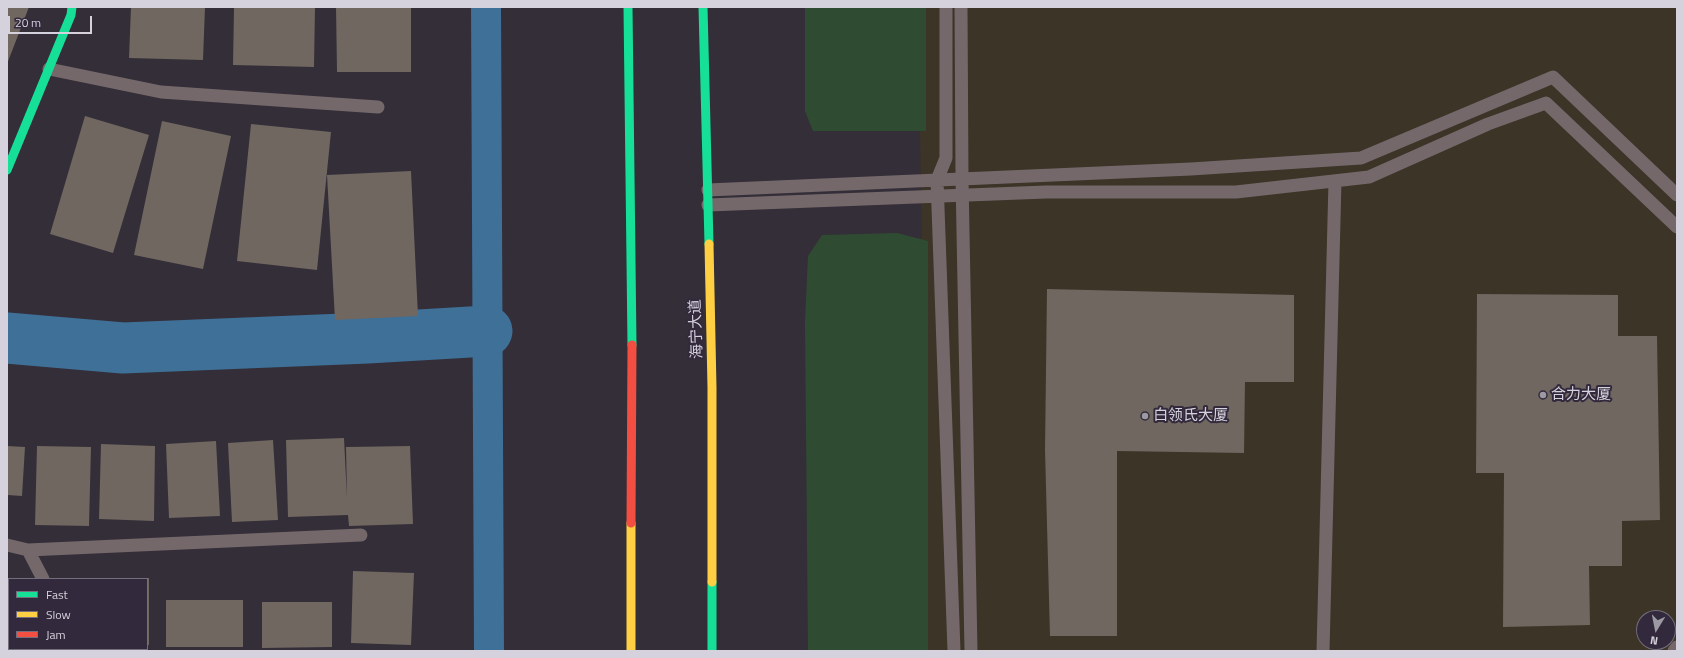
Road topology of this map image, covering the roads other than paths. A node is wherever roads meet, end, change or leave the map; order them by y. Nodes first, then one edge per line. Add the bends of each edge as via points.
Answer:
1 (72, 7) edge
2 (628, 7) edge
3 (703, 7) edge
4 (946, 7) edge
5 (961, 7) edge
6 (49, 69) junction
7 (378, 107) dead end
8 (7, 170) edge
9 (962, 179) junction
10 (937, 180) junction
11 (1335, 181) junction
12 (708, 190) junction
13 (962, 195) junction
14 (1677, 195) edge
15 (938, 196) junction
16 (708, 205) junction
17 (1677, 227) edge
18 (361, 534) dead end
19 (7, 545) edge
20 (28, 550) junction
21 (42, 578) edge
22 (1677, 647) edge
23 (631, 651) edge
24 (712, 651) edge
25 (954, 651) edge
26 (971, 651) edge
27 (1323, 651) edge
28 (1674, 651) edge

1 - 6 main road
2 - 23 main road via 632,373
3 - 12 main road, 海宁大道
4 - 10 lane via 946,158
5 - 9 lane
6 - 7 lane via 161,92
6 - 8 main road
9 - 10 lane
9 - 13 lane
9 - 14 lane via 1191,169 1361,158 1553,77
10 - 12 lane
10 - 15 lane
11 - 13 lane via 1236,192 1046,192
11 - 17 lane via 1369,177 1488,124 1546,104
11 - 27 lane
12 - 16 main road, 海宁大道
13 - 15 lane
13 - 26 lane
15 - 16 lane
15 - 25 lane
16 - 24 main road, 海宁大道 via 712,388
18 - 20 lane
19 - 20 lane
20 - 21 lane
22 - 28 lane

